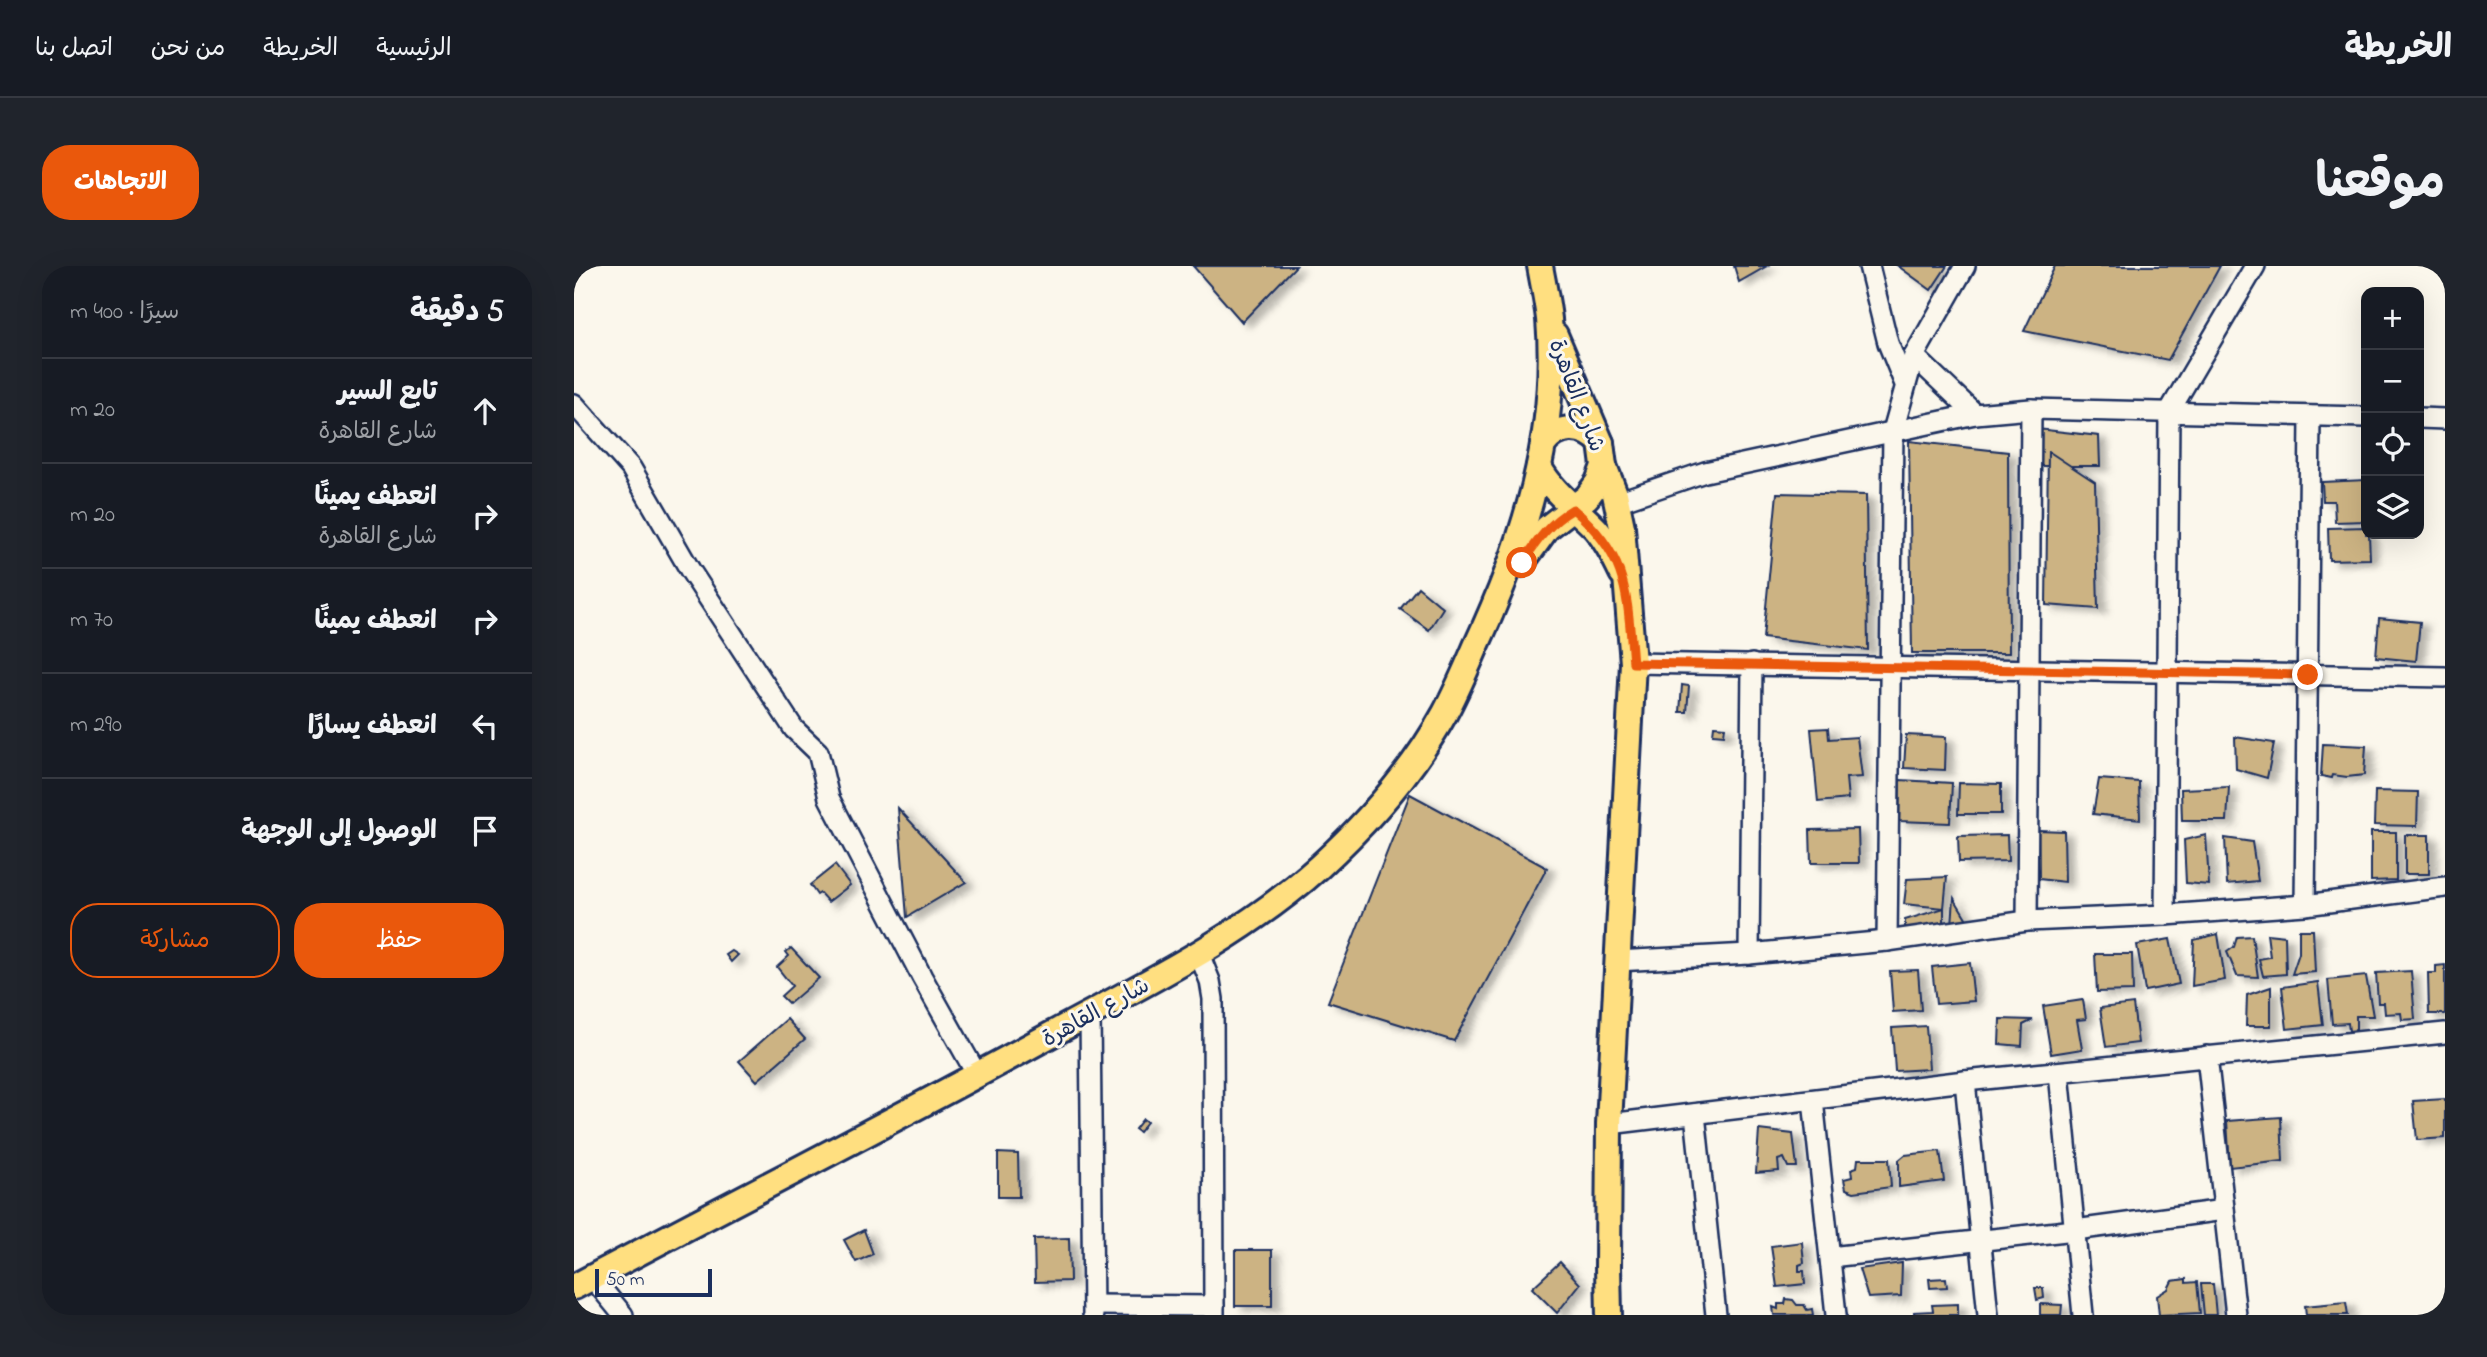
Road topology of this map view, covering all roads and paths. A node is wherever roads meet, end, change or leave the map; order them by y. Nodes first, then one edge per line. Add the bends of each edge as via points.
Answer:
1 (1540, 266) edge
2 (1869, 266) edge
3 (1965, 266) edge
4 (2255, 266) edge
5 (1549, 318) junction
6 (1914, 356) junction
7 (1904, 382) junction
8 (574, 404) edge
9 (2031, 409) junction
10 (2169, 412) junction
11 (1975, 414) junction
12 (2311, 416) junction
13 (2361, 417) edge
14 (2424, 418) edge
15 (2445, 418) edge
16 (1893, 430) junction
17 (1603, 454) junction
18 (1541, 456) junction
19 (1616, 502) junction
20 (1573, 509) junction
21 (1626, 587) junction
22 (1497, 602) junction
23 (1633, 663) junction
24 (1752, 664) junction
25 (1890, 669) junction
26 (2028, 669) junction
27 (2167, 673) junction
28 (2308, 675) junction
29 (2445, 677) edge
30 (2445, 887) edge
31 (2305, 905) junction
32 (2165, 915) junction
33 (2027, 921) junction
34 (1887, 941) junction
35 (1199, 954) junction
36 (1749, 954) junction
37 (1616, 961) junction
38 (1090, 1014) junction
39 (2445, 1033) edge
40 (2207, 1056) junction
41 (2059, 1073) junction
42 (977, 1075) junction
43 (1965, 1082) junction
44 (1813, 1100) junction
45 (1695, 1114) junction
46 (1609, 1124) junction
47 (2224, 1210) junction
48 (2075, 1230) junction
49 (1981, 1240) junction
50 (1830, 1257) junction
51 (583, 1282) edge
52 (1093, 1310) edge
53 (1214, 1310) edge
54 (623, 1315) edge
55 (1609, 1315) edge
56 (1716, 1315) edge
57 (1836, 1315) edge
58 (1988, 1315) edge
59 (2083, 1315) edge
60 (2236, 1315) edge

1 - 5 main road, شارع القاهرة
2 - 7 street via 1888,343
3 - 6 street
4 - 10 street
5 - 17 main road, شارع القاهرة
5 - 18 main road, شارع القاهرة via 1549,382
6 - 7 street
6 - 11 street
7 - 16 street
8 - 42 street via 631,468 690,570 794,729 818,752 828,798
9 - 10 street
9 - 11 street
9 - 26 street
10 - 12 street
10 - 27 street
11 - 16 street
12 - 13 street
12 - 28 street
14 - 15 street
16 - 19 street via 1705,472
16 - 25 street
17 - 18 main road via 1590,433 1575,428 1560,430
17 - 19 main road
17 - 20 main road, شارع القاهرة via 1593,490
18 - 20 main road via 1550,485
18 - 22 main road, شارع القاهرة via 1522,536
19 - 21 main road
20 - 21 main road via 1607,544
20 - 22 main road, شارع القاهرة via 1540,536
21 - 23 main road
22 - 35 main road, شارع القاهرة via 1446,711 1369,819 1293,889
23 - 24 street
23 - 37 main road
24 - 25 street
24 - 36 street
25 - 26 street
25 - 34 street
26 - 27 street
26 - 33 street
27 - 28 street
27 - 32 street
28 - 29 street
28 - 31 street
30 - 31 street
31 - 32 street
32 - 33 street
33 - 34 street
34 - 36 street
35 - 38 main road, شارع القاهرة
35 - 53 street via 1213,999
36 - 37 street
37 - 46 main road
38 - 42 main road, شارع القاهرة
38 - 52 street
39 - 40 street
40 - 41 street
40 - 47 street
41 - 43 street
41 - 48 street
42 - 51 main road, شارع القاهرة
43 - 44 street
43 - 49 street
44 - 45 street
44 - 50 street
45 - 46 street
45 - 56 street
46 - 55 main road
47 - 48 street
47 - 60 street
48 - 49 street
48 - 59 street
49 - 50 street
49 - 58 street
50 - 57 street
51 - 54 street
52 - 53 street

